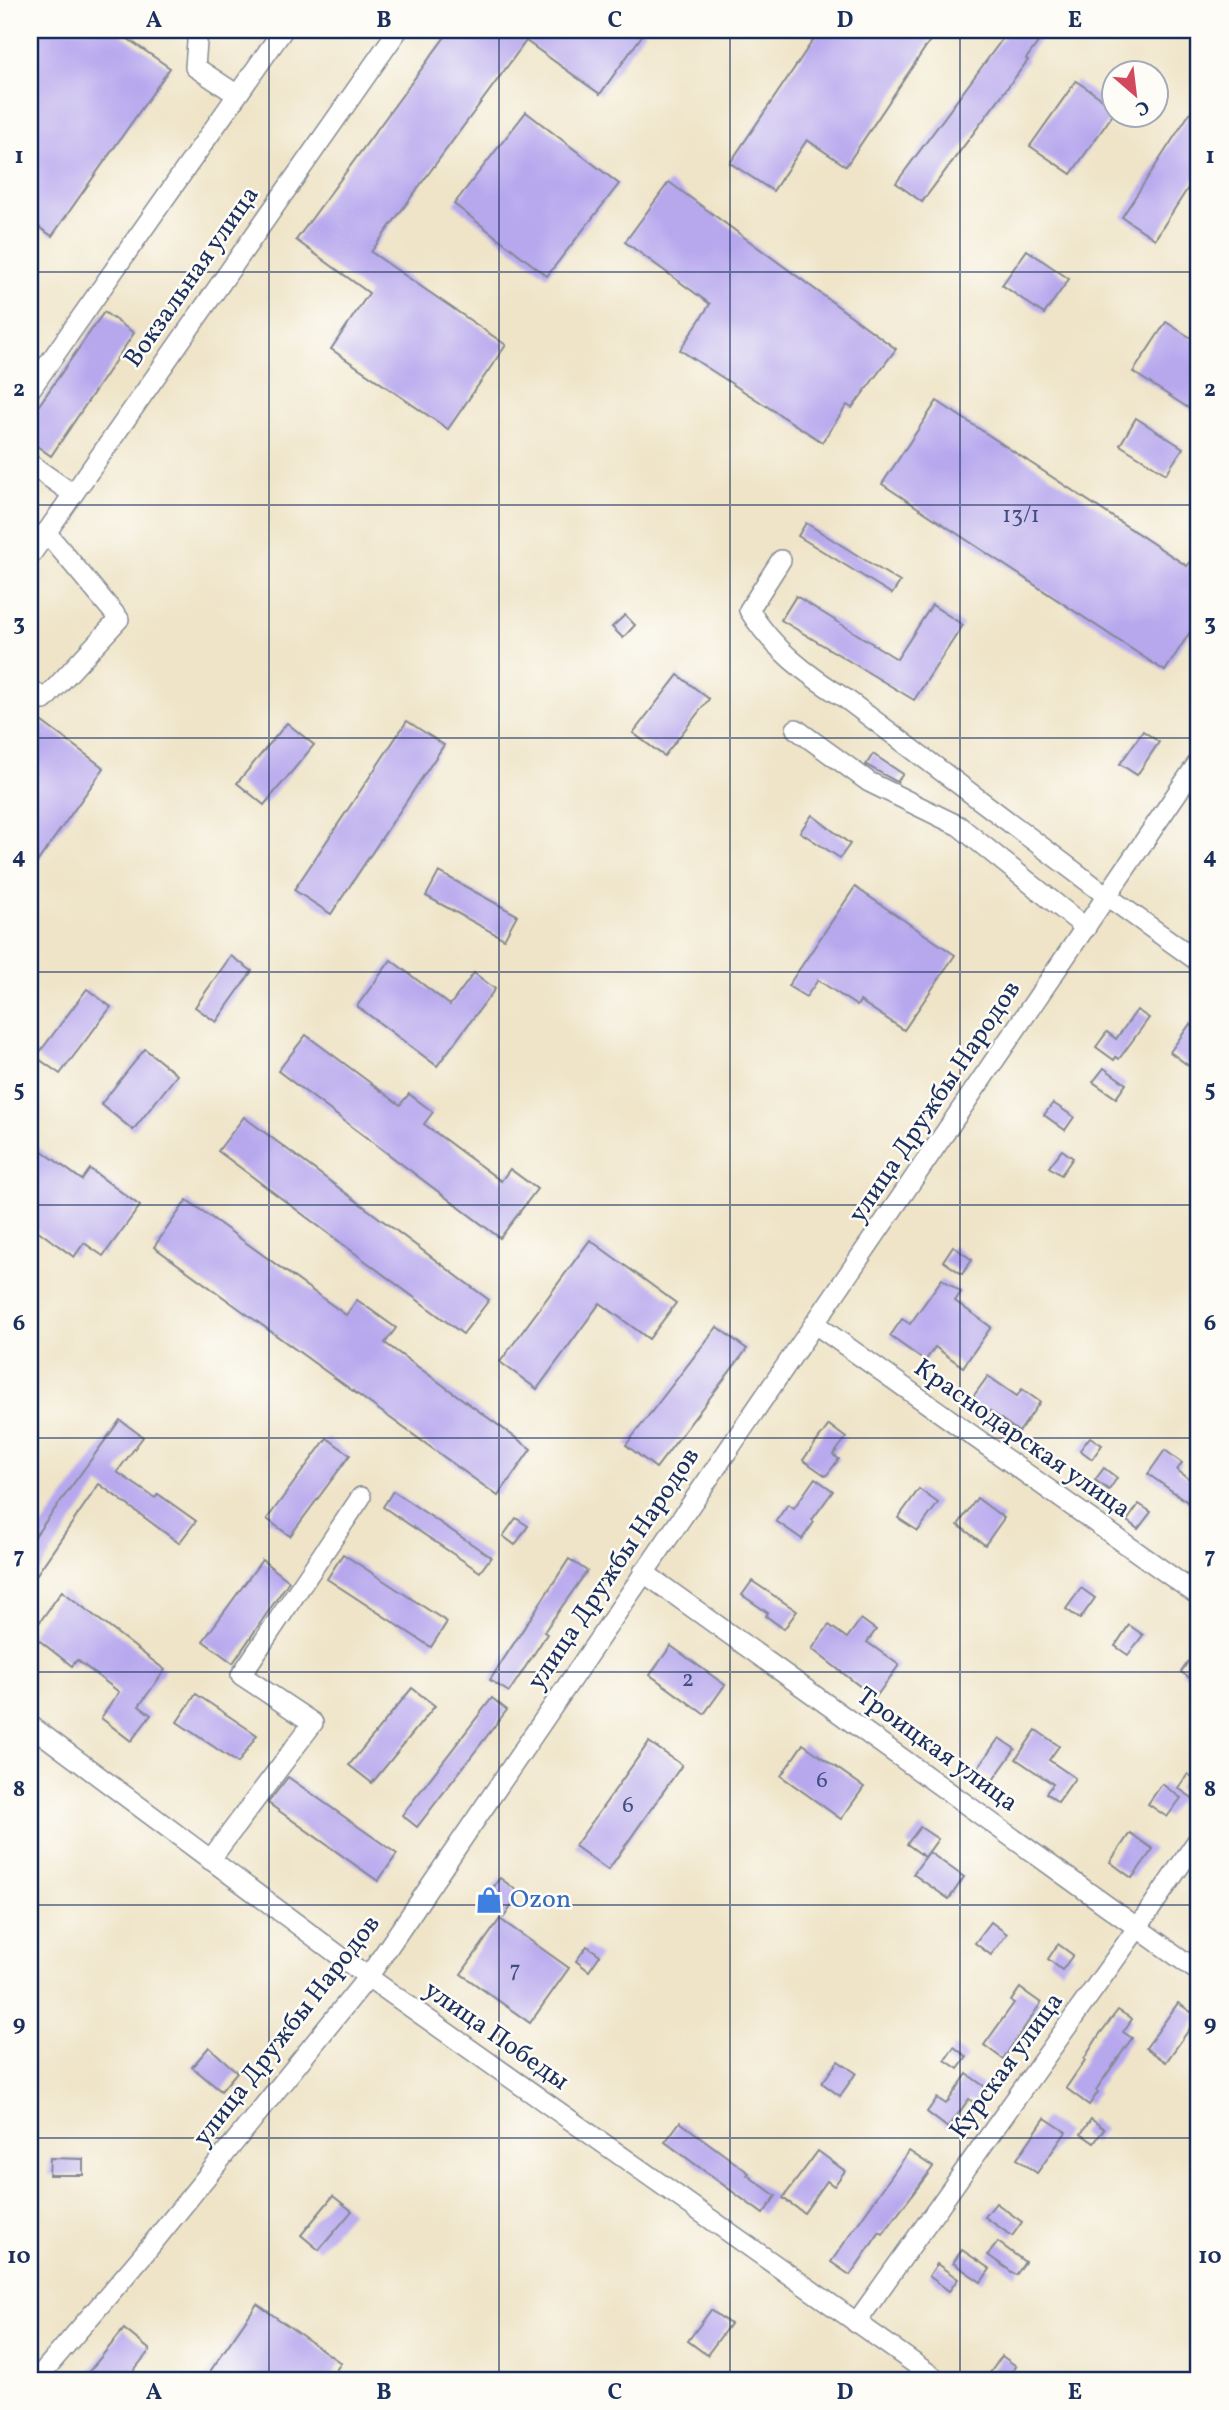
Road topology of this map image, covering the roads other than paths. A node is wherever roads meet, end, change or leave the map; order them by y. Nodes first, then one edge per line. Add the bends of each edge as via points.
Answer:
1 (198, 30) edge
2 (283, 30) edge
3 (398, 30) edge
4 (236, 94) junction
5 (30, 390) edge
6 (30, 464) edge
7 (73, 494) junction
8 (46, 532) junction
9 (30, 556) edge
10 (781, 560) dead end
11 (30, 688) edge
12 (796, 729) dead end
13 (1199, 761) edge
14 (1107, 897) junction
15 (1086, 928) junction
16 (1199, 962) edge
17 (815, 1324) junction
18 (361, 1497) dead end
19 (643, 1572) junction
20 (1199, 1596) edge
21 (30, 1725) edge
22 (1199, 1838) edge
23 (210, 1860) junction
24 (1138, 1927) junction
25 (1199, 1972) edge
26 (368, 1977) junction
27 (856, 2323) junction
28 (36, 2380) edge
29 (938, 2380) edge

1 - 4 street via 195,67
2 - 4 street
3 - 7 street, Вокзальная улица
4 - 5 street
6 - 7 street
7 - 8 street, Вокзальная улица
8 - 9 street, Вокзальная улица
8 - 11 street via 119,619 44,700
10 - 14 street via 748,610 783,653
12 - 15 street via 869,782 959,826
13 - 14 street, улица Дружбы Народов
14 - 15 street, улица Дружбы Народов
14 - 16 street
15 - 17 street, улица Дружбы Народов
17 - 19 street, улица Дружбы Народов
17 - 20 street, Краснодарская улица
18 - 23 street via 241,1675 313,1723
19 - 24 street, Троицкая улица
19 - 26 street, улица Дружбы Народов
21 - 23 street, улица Победы
22 - 24 street, Курская улица
23 - 26 street, улица Победы
24 - 25 street, Троицкая улица
24 - 27 street, Курская улица
26 - 27 street, улица Победы
26 - 28 street, улица Дружбы Народов
27 - 29 street, улица Победы

